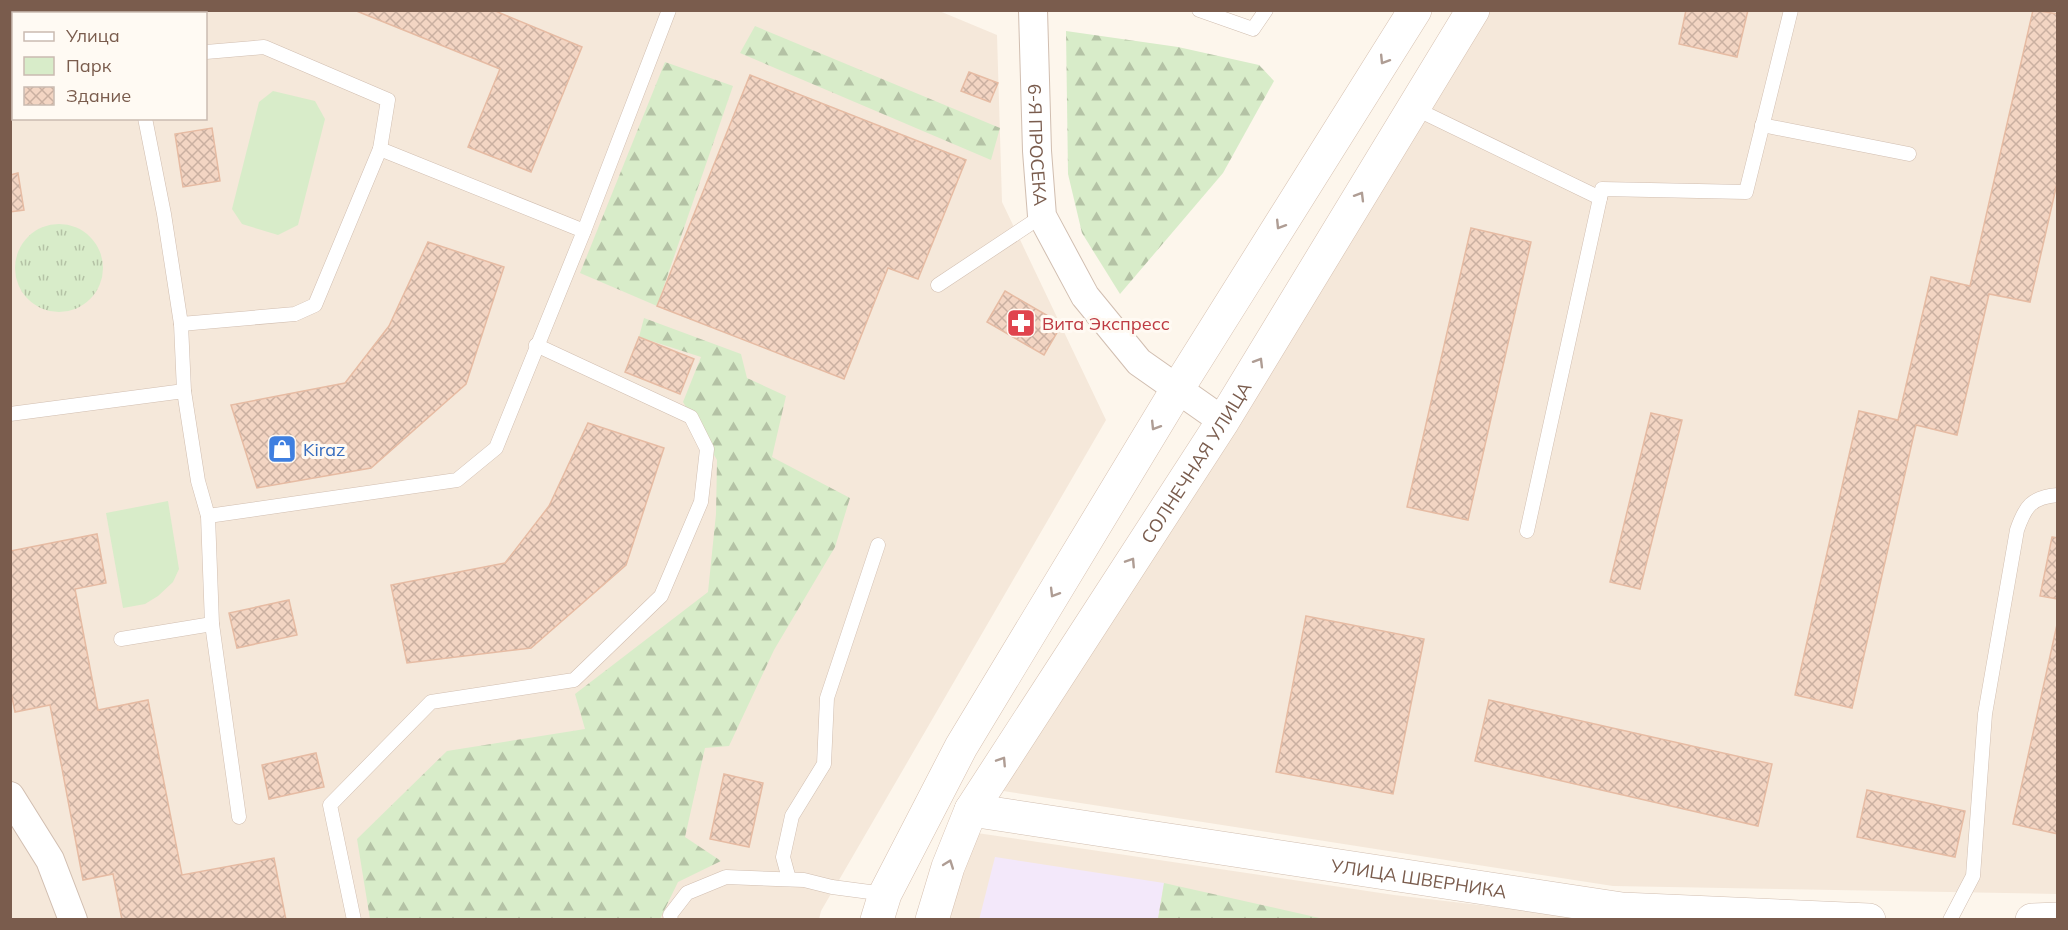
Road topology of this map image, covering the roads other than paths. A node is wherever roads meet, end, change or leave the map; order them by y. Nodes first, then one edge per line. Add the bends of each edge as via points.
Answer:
1 (669, 10) edge
2 (1199, 10) edge
3 (1266, 10) edge
4 (1414, 10) edge
5 (1473, 10) edge
6 (1791, 10) edge
7 (1034, 11) edge
8 (207, 52) edge
9 (1414, 108) junction
10 (145, 120) edge
11 (1762, 125) junction
12 (380, 149) junction
13 (1909, 154) dead end
14 (1600, 198) junction
15 (1042, 216) junction
16 (584, 231) junction
17 (938, 285) dead end
18 (181, 324) junction
19 (536, 345) junction
20 (1178, 388) junction
21 (184, 391) junction
22 (10, 414) edge
23 (1223, 421) junction
24 (2058, 495) edge
25 (208, 516) junction
26 (1527, 531) dead end
27 (878, 545) dead end
28 (212, 624) junction
29 (121, 639) dead end
30 (10, 796) edge
31 (971, 810) junction
32 (239, 817) dead end
33 (789, 879) junction
34 (881, 907) edge
35 (74, 920) edge
36 (354, 920) edge
37 (671, 920) edge
38 (932, 920) edge
39 (1869, 920) edge
40 (1950, 920) edge

1 - 16 lane
2 - 3 lane via 1254,28
4 -> 20 main road
5 - 9 main road, СОЛНЕЧНАЯ УЛИЦА
6 - 11 lane
7 - 15 street, 6-Я ПРОСЕКА
8 - 12 lane via 264,47 388,100
9 - 14 lane
23 -> 9 main road, СОЛНЕЧНАЯ УЛИЦА
10 - 18 lane
11 - 13 lane
11 - 14 lane via 1746,192 1602,189
12 - 16 lane
12 - 18 lane via 315,304 296,314
14 - 26 lane
15 - 17 lane
15 - 20 street, 6-Я ПРОСЕКА via 1085,296 1139,362
16 - 19 lane
18 - 21 lane
19 - 25 lane via 496,448 458,480
19 - 36 lane via 691,417 706,449 700,502 661,596 574,680 431,702 330,805
20 - 23 street, 6-Я ПРОСЕКА
20 -> 34 main road via 961,747
21 - 22 lane
21 - 25 lane via 198,481
31 -> 23 main road, СОЛНЕЧНАЯ УЛИЦА
24 - 40 lane via 2043,496 2024,510 2017,530 1985,714 1973,876
25 - 28 lane
27 - 33 lane via 826,698 824,764 792,816 783,857
28 - 29 lane
28 - 32 lane
30 - 35 street via 50,860
38 -> 31 main road, СОЛНЕЧНАЯ УЛИЦА
31 - 39 main road, УЛИЦА ШВЕРНИКА via 1622,909
33 - 34 lane via 832,887
33 - 37 lane via 726,877 687,893 670,915

